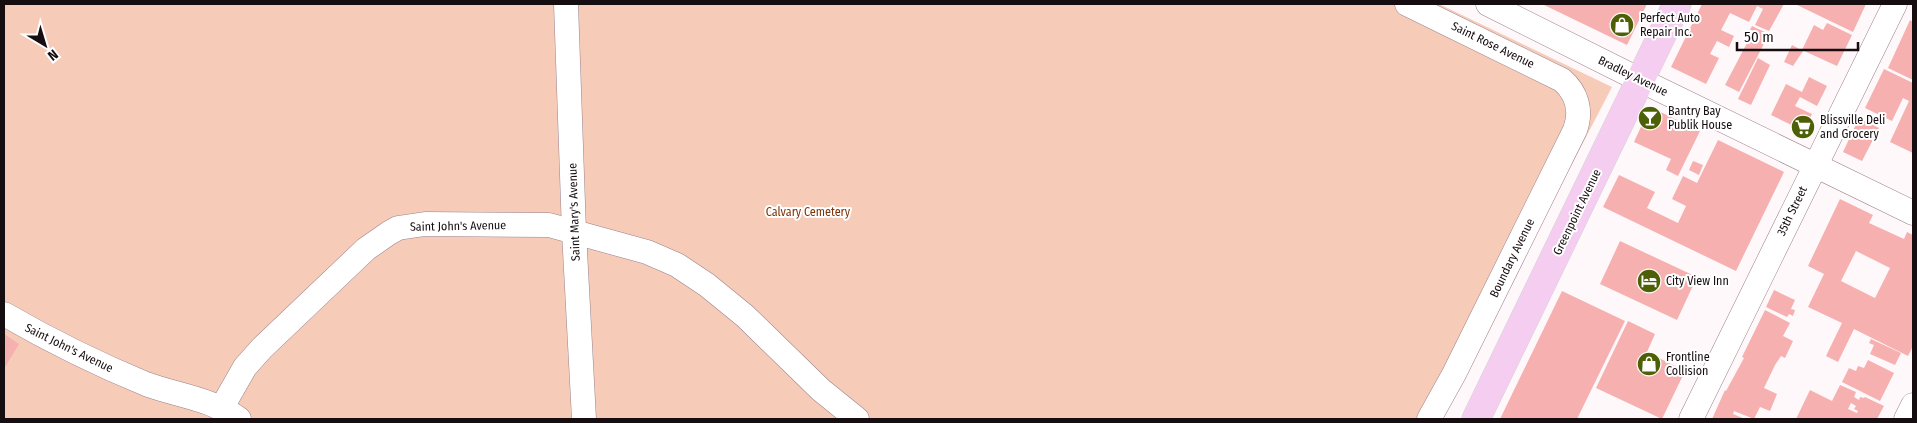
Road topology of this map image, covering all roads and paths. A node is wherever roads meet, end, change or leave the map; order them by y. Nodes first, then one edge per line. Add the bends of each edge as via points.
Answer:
1 (566, 4) edge
2 (1407, 4) edge
3 (1488, 4) edge
4 (1677, 4) edge
5 (1895, 4) edge
6 (1640, 80) junction
7 (1574, 94) joint
8 (1815, 165) junction
9 (1913, 213) edge
10 (574, 232) junction
11 (4, 314) edge
12 (1913, 405) edge
13 (230, 414) edge
14 (584, 419) edge
15 (857, 419) edge
16 (1429, 419) edge
17 (1476, 419) edge
18 (1692, 419) edge
19 (1906, 419) edge

1 - 10 street, Saint Mary's Avenue
2 - 7 street, Saint Rose Avenue via 1555,76
3 - 6 street, Bradley Avenue
4 - 6 main road, Greenpoint Avenue
5 - 8 street, 35th Street
6 - 8 street, Bradley Avenue
6 - 17 main road, Greenpoint Avenue
7 - 16 street, Boundary Avenue via 1579,111 1575,130
8 - 9 street, Bradley Avenue
8 - 18 street, 35th Street
10 - 13 street, Saint John's Avenue via 549,225 435,224 407,226 389,233 366,249 267,342 246,368
10 - 14 street, Saint Mary's Avenue
10 - 15 street, Saint John's Avenue via 647,252 677,264 745,316 821,390
11 - 13 street, Saint John's Avenue via 118,372
12 - 19 street

